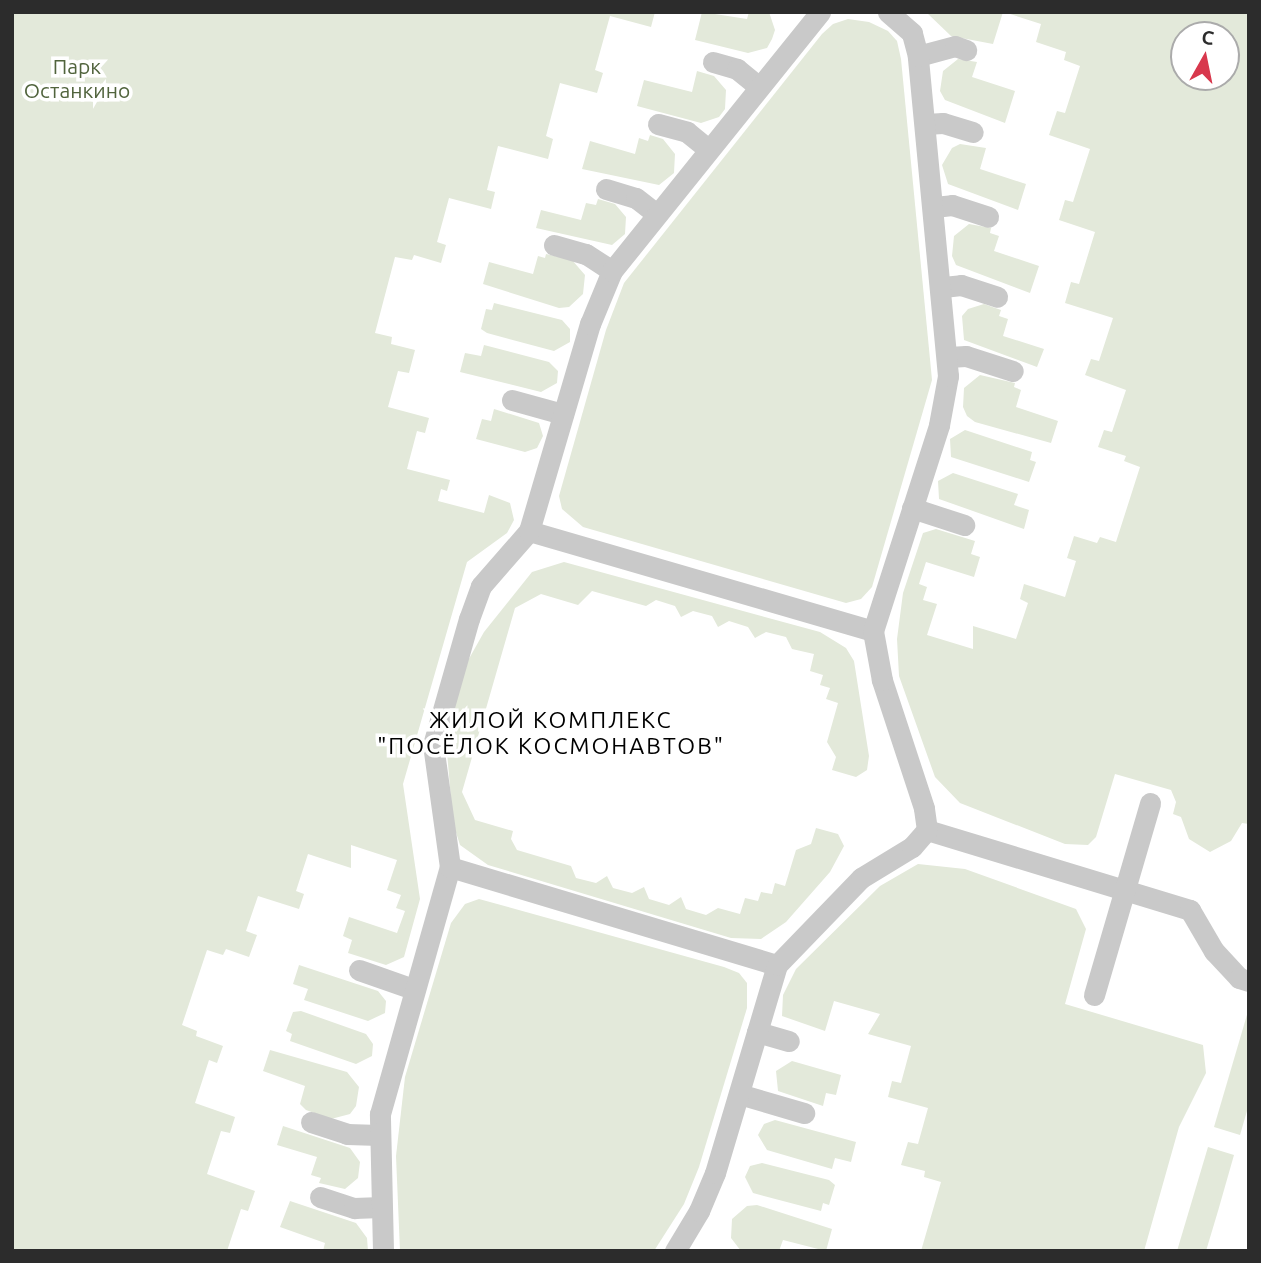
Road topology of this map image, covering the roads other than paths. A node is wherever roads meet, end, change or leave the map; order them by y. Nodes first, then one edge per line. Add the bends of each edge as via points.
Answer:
1 (888, 12) edge
2 (811, 15) edge
3 (965, 50) dead end
4 (918, 56) junction
5 (713, 62) dead end
6 (758, 86) junction
7 (658, 124) dead end
8 (925, 124) junction
9 (973, 132) dead end
10 (707, 148) junction
11 (606, 189) dead end
12 (934, 207) junction
13 (655, 213) junction
14 (988, 217) dead end
15 (554, 246) dead end
16 (612, 271) junction
17 (943, 287) junction
18 (997, 297) dead end
19 (948, 357) junction
20 (1013, 371) dead end
21 (512, 400) dead end
22 (564, 414) junction
23 (912, 508) junction
24 (964, 525) dead end
25 (529, 531) junction
26 (873, 631) junction
27 (1150, 803) dead end
28 (927, 830) junction
29 (450, 867) junction
30 (1125, 888) junction
31 (777, 965) junction
32 (359, 970) dead end
33 (1249, 981) edge
34 (413, 989) junction
35 (1094, 995) dead end
36 (758, 1032) junction
37 (789, 1041) dead end
38 (739, 1094) junction
39 (804, 1113) dead end
40 (310, 1122) dead end
41 (379, 1135) junction
42 (320, 1197) dead end
43 (381, 1207) junction
44 (685, 1247) edge
45 (383, 1251) edge

1 - 4 lane via 912,33
2 - 6 lane
3 - 4 lane via 955,46
4 - 8 lane
5 - 6 lane via 737,69
6 - 10 lane
7 - 10 lane via 687,132
8 - 9 lane via 943,123
8 - 12 lane
10 - 13 lane
11 - 13 lane via 636,198
12 - 14 lane via 952,205
12 - 17 lane
13 - 16 lane
15 - 16 lane via 586,254
16 - 22 lane via 590,324
17 - 18 lane via 961,285
17 - 19 lane
19 - 20 lane via 966,356
19 - 23 lane via 945,404
21 - 22 lane
22 - 25 lane via 536,469
23 - 24 lane
23 - 26 lane
25 - 26 lane
25 - 29 lane via 481,586 439,714 433,745
26 - 28 lane via 882,680
27 - 30 lane
28 - 30 lane
28 - 31 lane via 912,847 861,878
29 - 31 lane
29 - 34 lane
30 - 33 lane via 1190,910 1214,951 1239,978
30 - 35 lane
31 - 36 lane
32 - 34 lane
34 - 41 lane via 388,1073
36 - 37 lane
36 - 38 lane
38 - 39 lane
38 - 44 lane via 715,1173
40 - 41 lane via 346,1134
41 - 43 lane
42 - 43 lane via 354,1208
43 - 45 lane

